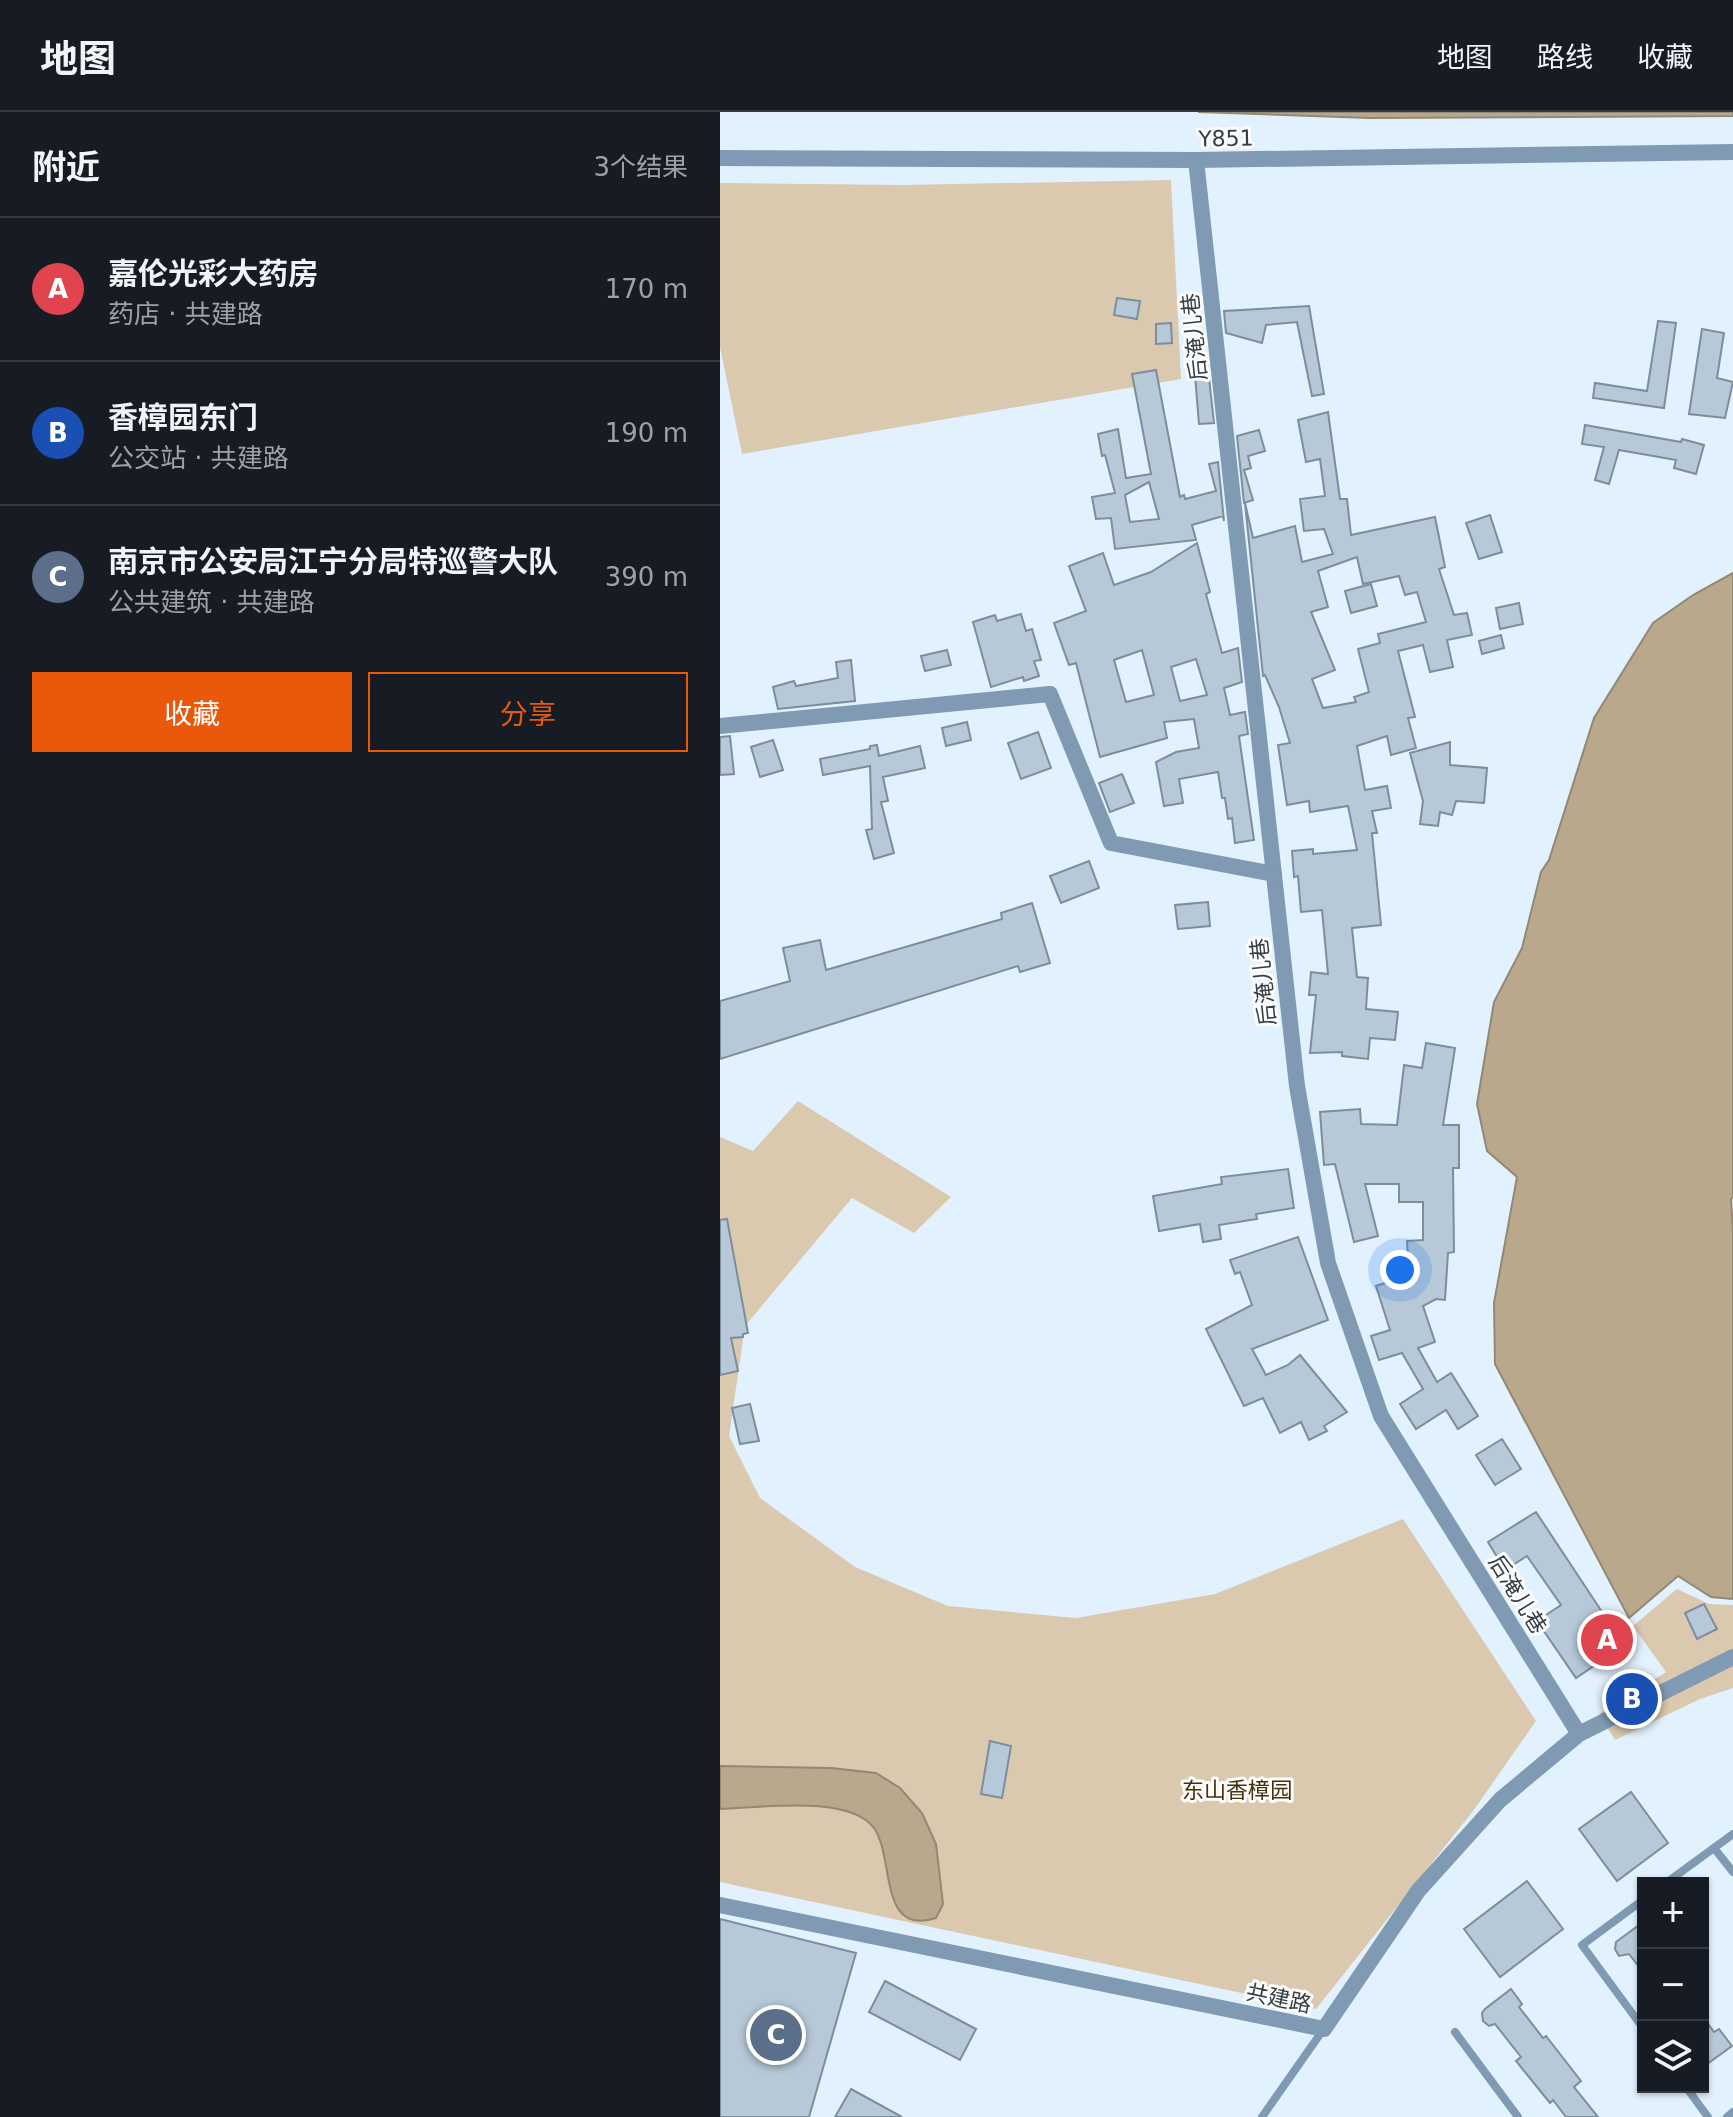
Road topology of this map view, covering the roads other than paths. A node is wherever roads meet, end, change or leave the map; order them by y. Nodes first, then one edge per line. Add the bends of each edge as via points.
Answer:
1 (1733, 152) edge
2 (720, 158) edge
3 (1196, 160) junction
4 (720, 726) edge
5 (1274, 874) junction
6 (1733, 1657) edge
7 (1579, 1734) junction
8 (1733, 1834) edge
9 (1714, 1848) junction
10 (1733, 1872) edge
11 (1674, 1877) edge
12 (1637, 1904) edge
13 (720, 1905) edge
14 (1638, 2021) edge
15 (1324, 2029) junction
16 (1455, 2032) dead end
17 (1690, 2093) edge
18 (1733, 2112) edge
19 (1262, 2117) edge
20 (1518, 2117) edge
21 (1708, 2117) edge
22 (1727, 2117) edge

1 - 3 street, Y851
2 - 3 street, Y851
3 - 5 street, 后淹儿巷
4 - 5 street via 1050,694 1111,843
5 - 7 street, 后淹儿巷 via 1297,1086 1328,1263 1381,1416
6 - 7 street, 共建路
7 - 15 street, 共建路 via 1500,1800 1418,1891
8 - 9 lane
9 - 10 lane
9 - 11 lane
12 - 14 lane via 1582,1945
13 - 15 street, 共建路
15 - 19 lane
16 - 20 lane
17 - 21 lane
18 - 22 lane

